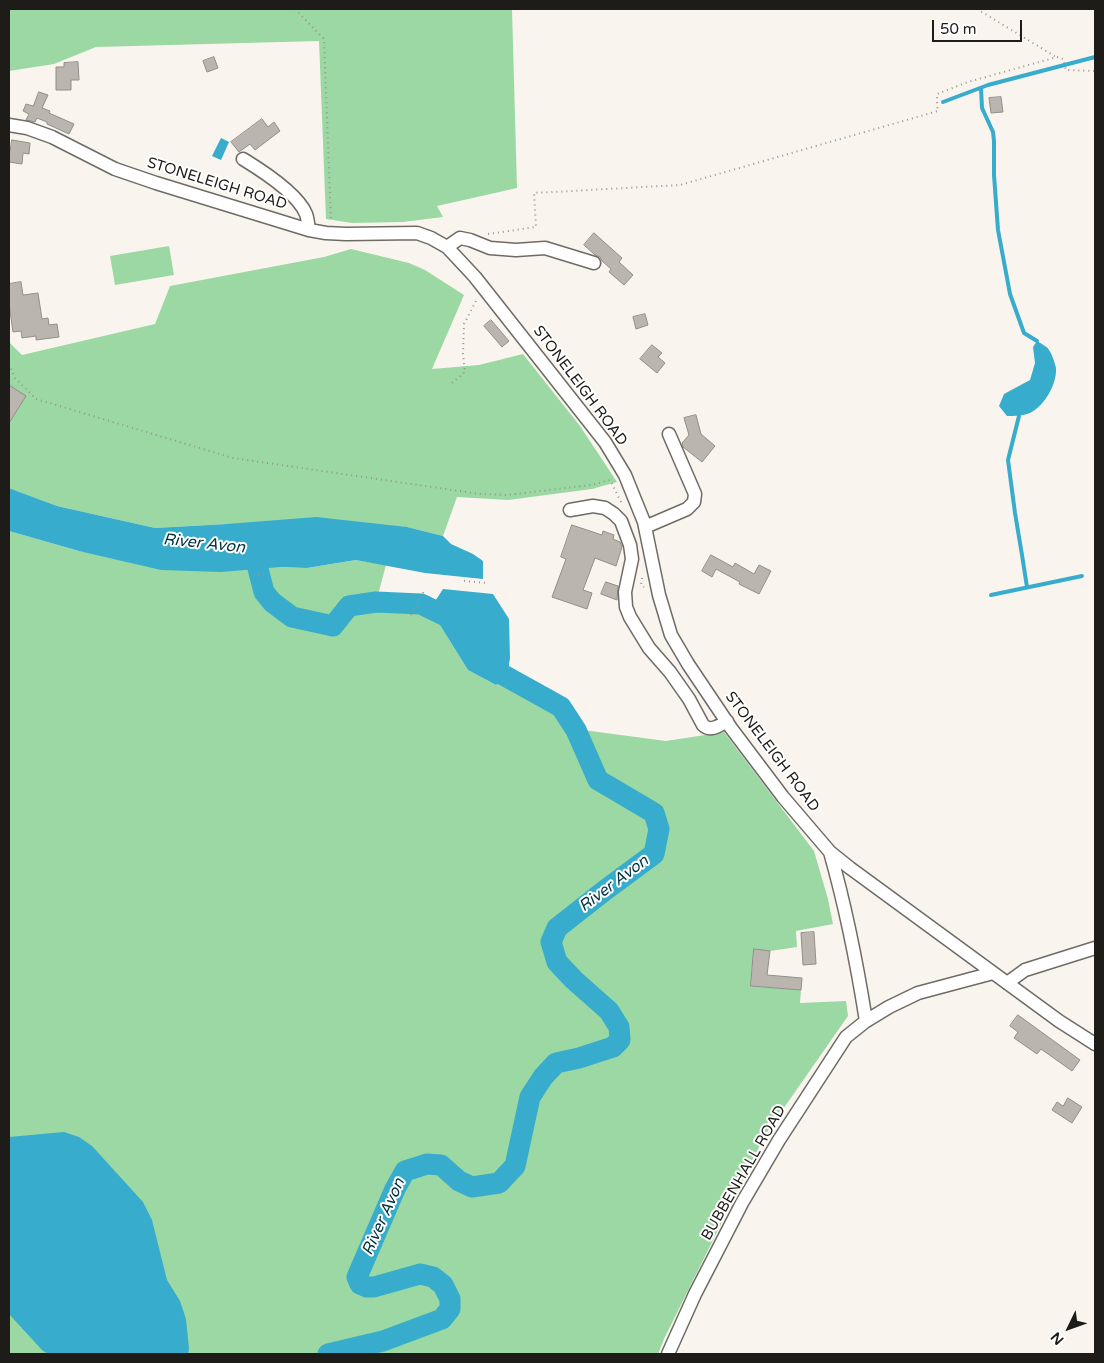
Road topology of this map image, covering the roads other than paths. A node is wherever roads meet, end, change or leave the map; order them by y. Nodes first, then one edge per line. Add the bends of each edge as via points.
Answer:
1 (9, 126) edge
2 (243, 159) dead end
3 (309, 230) junction
4 (447, 247) junction
5 (594, 264) dead end
6 (669, 434) dead end
7 (570, 510) dead end
8 (645, 527) junction
9 (726, 721) junction
10 (830, 852) junction
11 (1095, 948) edge
12 (993, 973) junction
13 (1007, 983) junction
14 (866, 1021) junction
15 (1095, 1044) edge
16 (668, 1354) edge

1 - 3 street, STONELEIGH ROAD via 28,128 52,137 115,169
2 - 3 street via 295,197 306,213
3 - 4 street, STONELEIGH ROAD via 417,233
4 - 5 street via 460,238 490,248 545,248
4 - 8 street, STONELEIGH ROAD via 483,287 605,442 625,475
6 - 8 street via 695,494 694,502 687,509
7 - 9 street via 593,506 605,508 621,521 632,559 625,592 630,617 649,648 689,699 703,725 713,728
8 - 9 street, STONELEIGH ROAD via 671,635
9 - 10 street, STONELEIGH ROAD via 783,797
10 - 12 street, STONELEIGH ROAD
10 - 14 street via 859,972
11 - 13 street via 1025,970
12 - 13 street, STONELEIGH ROAD
12 - 14 street, BUBBENHALL ROAD via 918,993
13 - 15 street, STONELEIGH ROAD
14 - 16 street, BUBBENHALL ROAD via 846,1037 742,1202

